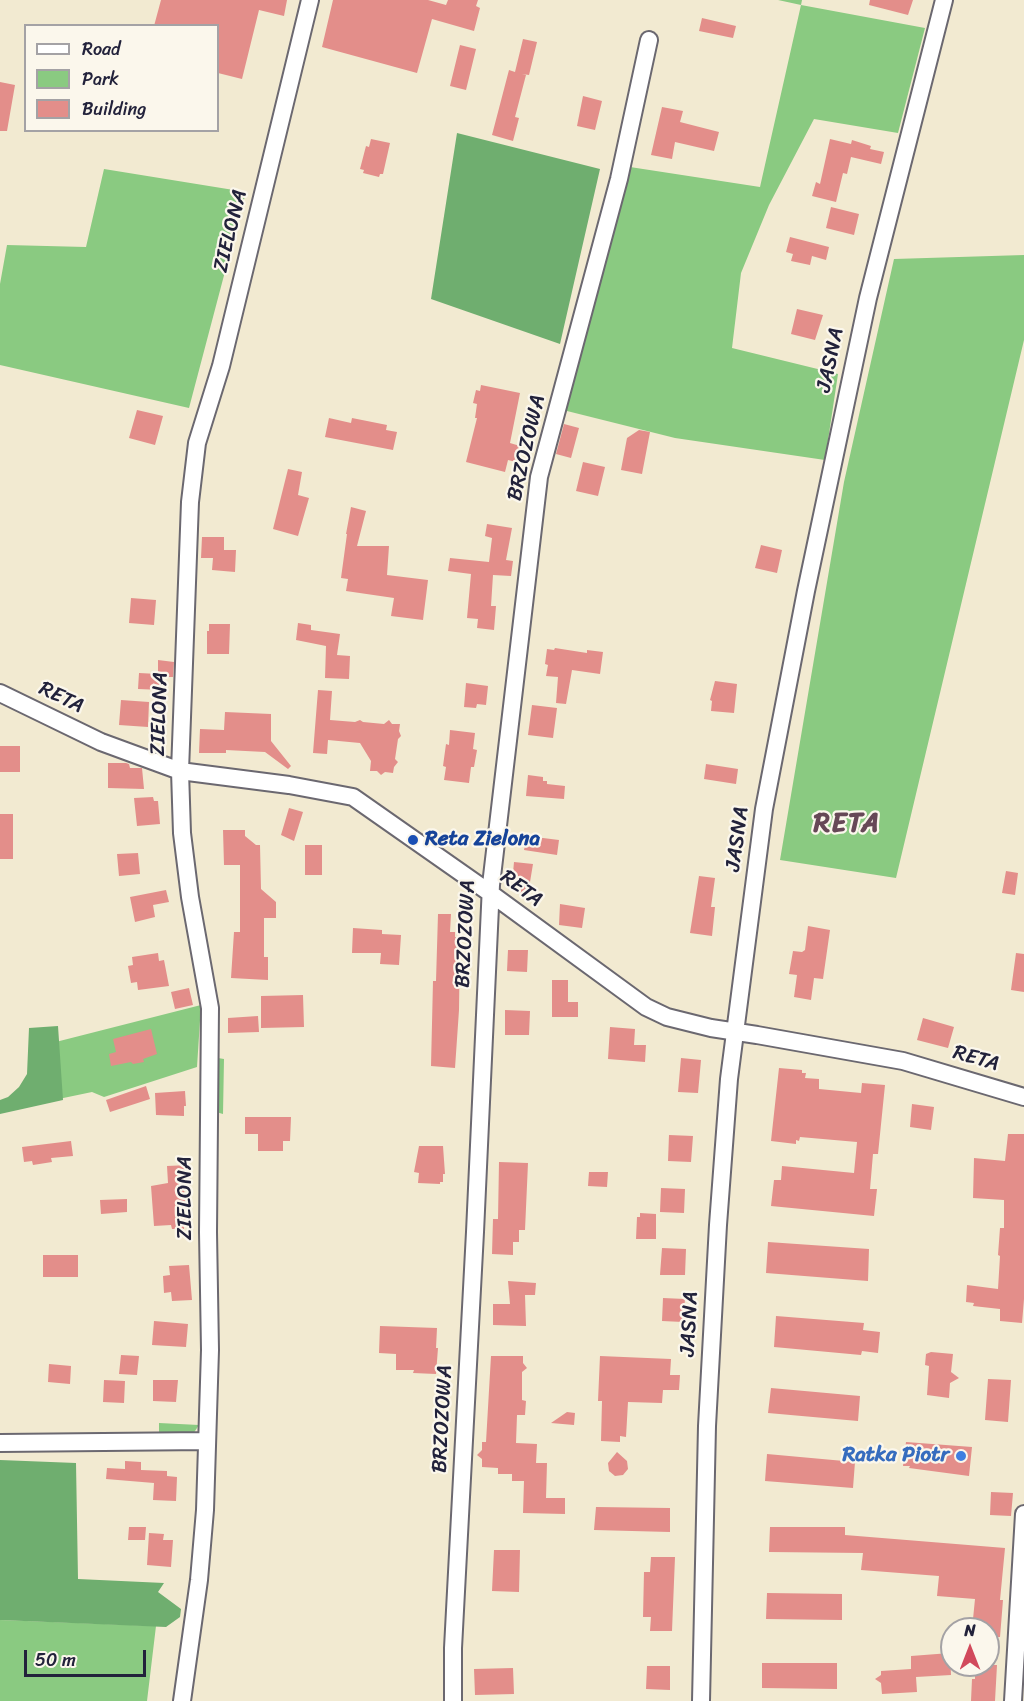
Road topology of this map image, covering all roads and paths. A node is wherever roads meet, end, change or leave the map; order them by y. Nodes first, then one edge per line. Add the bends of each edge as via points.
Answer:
1 (310, 0) edge
2 (944, 0) edge
3 (649, 40) dead end
4 (0, 693) edge
5 (180, 771) junction
6 (490, 893) junction
7 (735, 1033) junction
8 (1024, 1097) edge
9 (207, 1441) junction
10 (0, 1443) edge
11 (1024, 1514) edge
12 (182, 1701) edge
13 (453, 1701) edge
14 (702, 1701) edge
15 (1013, 1701) edge

1 - 5 street, ZIELONA via 221,366 197,443 190,502
2 - 7 street, JASNA via 868,298 806,591 764,809
3 - 6 street, BRZOZOWA via 620,179 539,477
4 - 5 street, RETA via 101,742
5 - 6 street, RETA via 353,797
5 - 9 street, ZIELONA via 190,897 210,1008
6 - 7 street, RETA via 646,1007 692,1024
6 - 13 street, BRZOZOWA
7 - 8 street, RETA via 903,1060
7 - 14 street, JASNA via 718,1215 707,1426
9 - 10 street
9 - 12 street, ZIELONA via 199,1580
11 - 15 street

